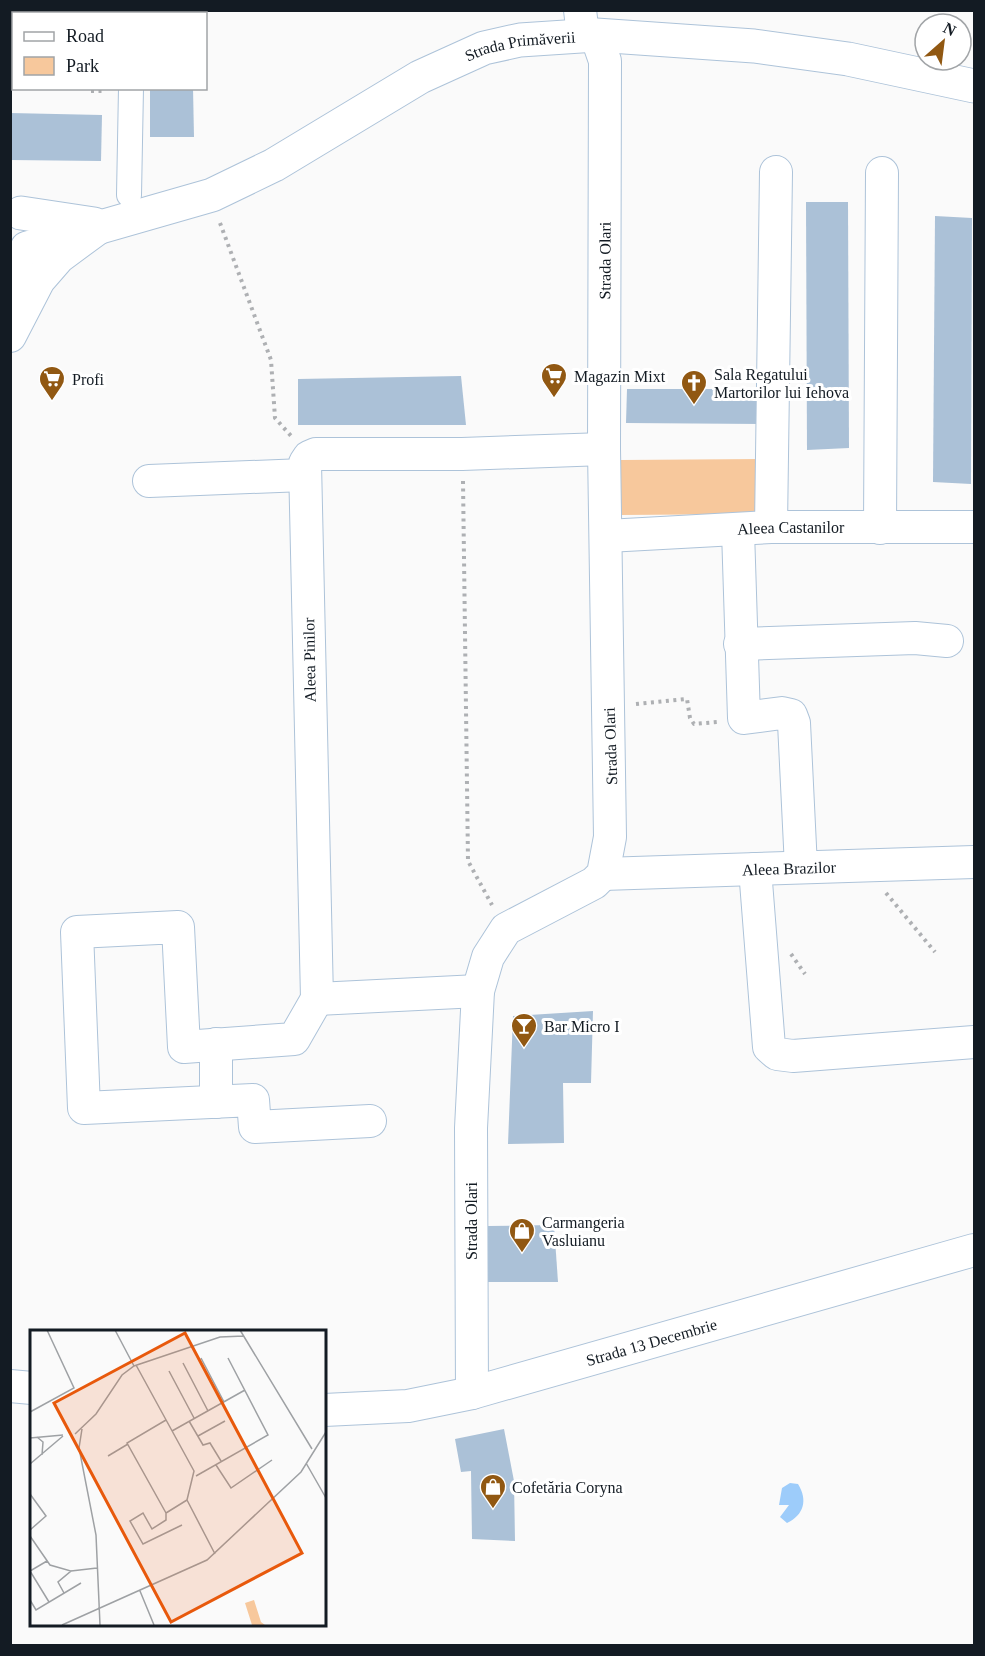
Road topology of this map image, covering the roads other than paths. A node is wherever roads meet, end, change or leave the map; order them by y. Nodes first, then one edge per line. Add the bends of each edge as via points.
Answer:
1 (587, 27) edge
2 (975, 86) edge
3 (131, 90) edge
4 (776, 172) dead end
5 (882, 173) dead end
6 (129, 195) dead end
7 (16, 208) edge
8 (102, 226) junction
9 (18, 261) edge
10 (16, 323) edge
11 (604, 449) junction
12 (306, 466) junction
13 (149, 481) dead end
14 (771, 527) junction
15 (975, 527) edge
16 (880, 528) junction
17 (738, 531) junction
18 (607, 536) junction
19 (947, 640) dead end
20 (740, 644) junction
21 (975, 862) edge
22 (801, 867) junction
23 (755, 869) junction
24 (603, 874) junction
25 (478, 991) junction
26 (316, 999) junction
27 (975, 1042) edge
28 (216, 1044) junction
29 (216, 1102) junction
30 (370, 1121) dead end
31 (975, 1250) edge
32 (10, 1386) edge
33 (30, 1388) edge
34 (472, 1394) junction
35 (326, 1410) edge

1 - 2 street, Strada Primăverii via 848,59
1 - 8 street, Strada Primăverii via 484,48 454,60 247,179 183,204
1 - 11 street, Strada Olari via 605,61
3 - 6 street
4 - 14 street
5 - 16 street
7 - 8 street, Strada Primăverii
7 - 9 street via 27,224
8 - 9 street, Strada Primăverii
8 - 10 street via 59,257 39,280
9 - 10 street
11 - 12 street via 316,454
11 - 18 street, Strada Olari
12 - 13 street
12 - 26 street, Aleea Pinilor
14 - 16 street, Aleea Castanilor
14 - 17 street, Aleea Castanilor
15 - 16 street, Aleea Castanilor
17 - 18 street, Aleea Castanilor
17 - 20 street
18 - 24 street, Strada Olari via 610,837
19 - 20 street
20 - 22 street via 744,718 782,712 790,715 794,723
21 - 22 street, Aleea Brazilor
22 - 23 street, Aleea Brazilor
23 - 24 street, Aleea Brazilor
23 - 27 street via 769,1047 777,1054
24 - 25 street, Strada Olari via 594,883 506,929 488,957
25 - 26 street
25 - 34 street, Strada Olari via 471,1128
26 - 28 street via 294,1039
28 - 29 street
28 - 29 street via 184,1047 178,927 77,932 84,1108
29 - 30 street via 253,1100 255,1127
31 - 34 street, Strada 13 Decembrie
32 - 33 street
34 - 35 street, Strada 13 Decembrie via 408,1406

